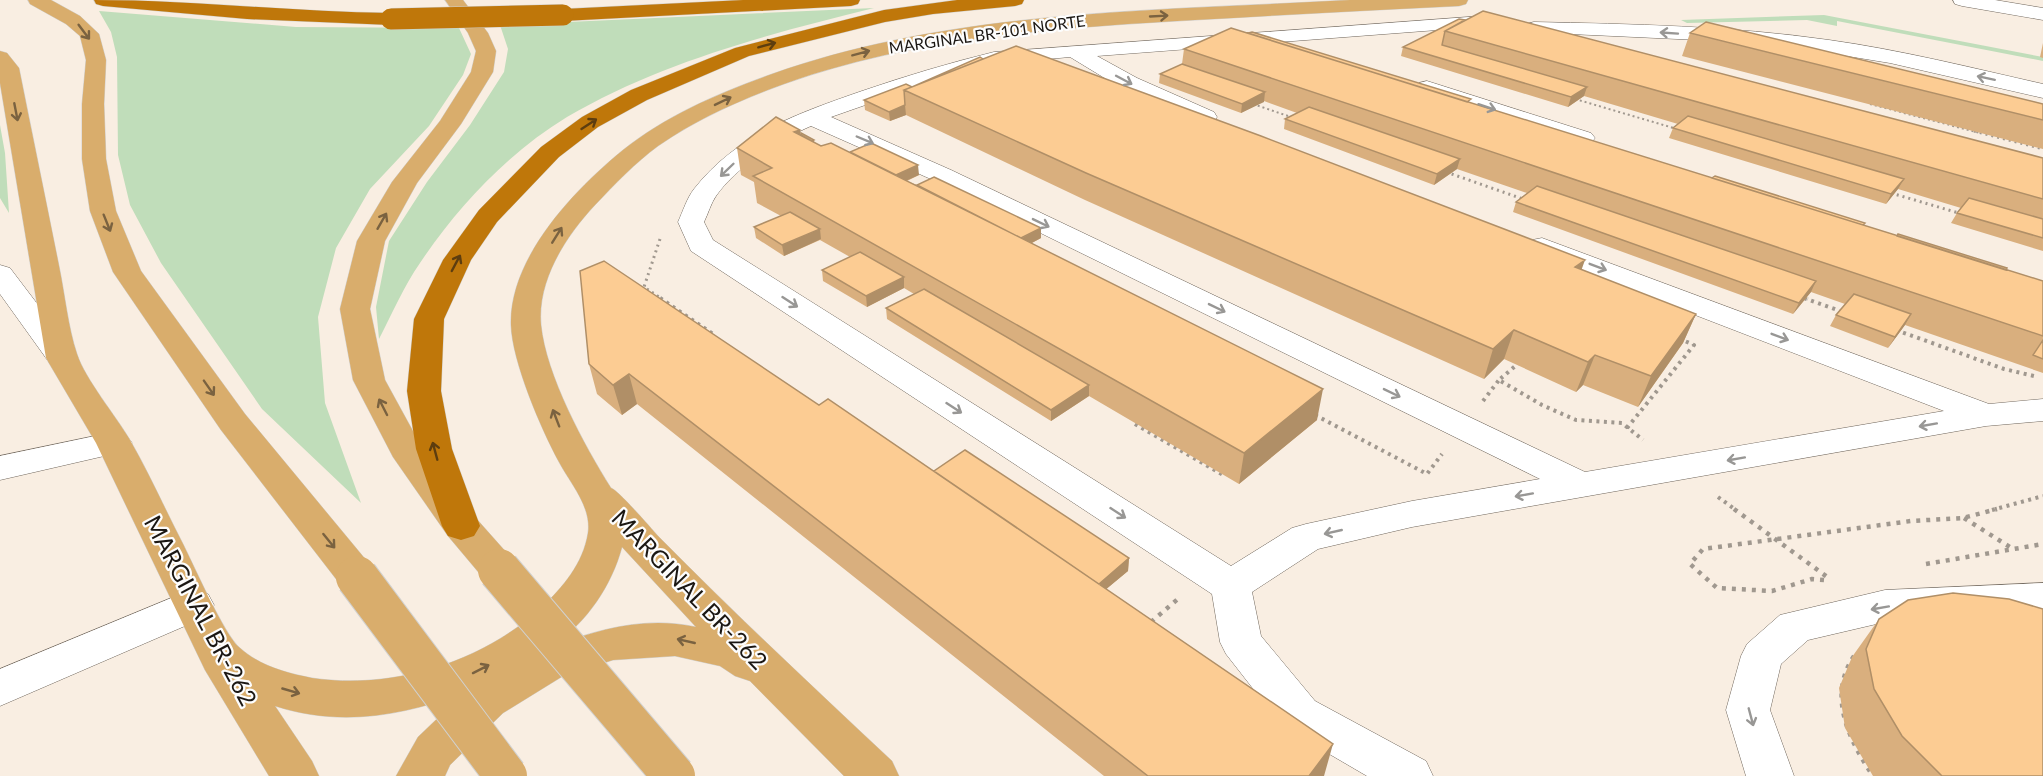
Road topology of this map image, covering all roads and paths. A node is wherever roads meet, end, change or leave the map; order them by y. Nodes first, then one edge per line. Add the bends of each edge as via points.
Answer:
1 (37, 0) edge
2 (104, 0) edge
3 (250, 0) edge
4 (454, 0) edge
5 (647, 0) edge
6 (851, 0) edge
7 (1015, 0) edge
8 (1459, 0) edge
9 (1962, 0) edge
10 (568, 9) junction
11 (396, 13) junction
12 (2043, 14) edge
13 (1534, 28) junction
14 (1271, 38) junction
15 (1074, 51) junction
16 (1627, 53) edge
17 (1328, 56) edge
18 (0, 57) edge
19 (1408, 82) edge
20 (2043, 91) edge
21 (1573, 98) edge
22 (1247, 102) edge
23 (1862, 103) edge
24 (811, 117) junction
25 (1302, 121) edge
26 (1234, 128) edge
27 (1688, 132) edge
28 (1600, 144) edge
29 (2043, 150) edge
30 (1436, 168) edge
31 (1882, 190) edge
32 (1525, 200) edge
33 (1963, 214) edge
34 (661, 235) dead end
35 (1521, 238) edge
36 (0, 274) edge
37 (1792, 294) edge
38 (1848, 313) edge
39 (1893, 329) edge
40 (1673, 336) edge
41 (722, 340) edge
42 (63, 358) junction
43 (1524, 358) edge
44 (2043, 378) edge
45 (2043, 410) edge
46 (1986, 415) junction
47 (1131, 421) dead end
48 (1627, 428) junction
49 (114, 443) junction
50 (0, 468) edge
51 (1233, 468) edge
52 (1680, 468) junction
53 (581, 471) junction
54 (1427, 474) dead end
55 (1416, 476) dead end
56 (1582, 485) junction
57 (2043, 496) edge
58 (1963, 518) junction
59 (461, 526) junction
60 (1775, 540) junction
61 (2043, 544) edge
62 (2014, 549) junction
63 (1921, 564) dead end
64 (1840, 578) dead end
65 (1220, 579) junction
66 (1828, 580) junction
67 (2043, 599) edge
68 (193, 605) junction
69 (1865, 610) junction
70 (1150, 622) edge
71 (1861, 651) dead end
72 (220, 658) junction
73 (777, 681) junction
74 (0, 688) edge
75 (295, 776) edge
76 (420, 776) edge
77 (506, 776) edge
78 (674, 776) edge
79 (875, 776) edge
80 (1409, 776) edge
81 (1770, 776) edge
82 (1873, 776) edge

1 -> 77 main road, bridge via 74,20 89,34 96,60 94,159 103,211 127,272 233,422 357,577
2 - 11 highway via 315,18
3 - 11 highway
59 -> 4 main road via 405,449 369,380 355,309 371,241 405,182 482,72 486,51
5 - 10 highway
6 - 10 highway
59 -> 7 highway via 434,449 424,391 429,319 457,260 488,216 550,152 590,122 639,95 742,52 884,16
53 -> 8 main road, MARGINAL BR-101 NORTE via 528,346 527,305 539,266 560,228 620,165 692,116 805,68 884,47 1053,22
9 - 12 street
10 - 11 highway, bridge
13 - 14 street via 1499,21
13 - 16 street
20 -> 13 street via 1799,43 1619,29
14 - 15 street
14 - 17 street
15 - 24 street via 994,58 944,70
15 -> 26 street via 1179,107
18 -> 42 main road via 8,68
19 -> 28 street
21 - 27 path
22 - 25 path
23 - 29 path
24 -> 56 street via 942,175
24 -> 65 street via 775,134 740,158 704,193 691,222 702,245
30 - 32 path
31 - 33 path
34 - 41 path via 644,286
35 -> 46 street
36 - 42 street
37 - 38 path
39 - 44 path via 2004,369
40 - 48 path via 1694,345
42 - 49 main road, MARGINAL BR-262
43 - 48 path via 1499,380 1576,420 1622,423
45 - 46 street
46 -> 52 street
47 - 51 path via 1223,475
48 - 52 path
49 - 50 street
49 - 68 main road, MARGINAL BR-262
52 - 56 street
52 - 60 path
72 -> 53 main road via 258,681 299,693 353,700 414,693 476,672 531,641 573,603 599,564 608,529 599,498
53 - 73 main road, MARGINAL BR-262 via 617,517
54 - 55 path
56 -> 65 street via 1412,514 1306,538
57 - 58 path
58 - 60 path via 1911,521
58 - 62 path
59 - 78 main road, bridge
60 - 66 path
60 - 66 path via 1703,549 1690,564 1717,588 1772,591 1812,579
61 - 62 path
62 - 63 path
64 - 66 path
65 - 70 path
65 - 80 street via 1241,642 1299,714
66 - 69 path
67 -> 69 street
68 - 72 main road, MARGINAL BR-262
68 - 74 street
69 -> 81 street via 1795,627 1761,656 1748,710
71 - 82 path via 1852,657 1839,688 1845,728
72 - 75 main road, MARGINAL BR-262
73 -> 76 main road via 732,652 687,641 613,643 548,664 487,700 434,752
73 - 79 main road

